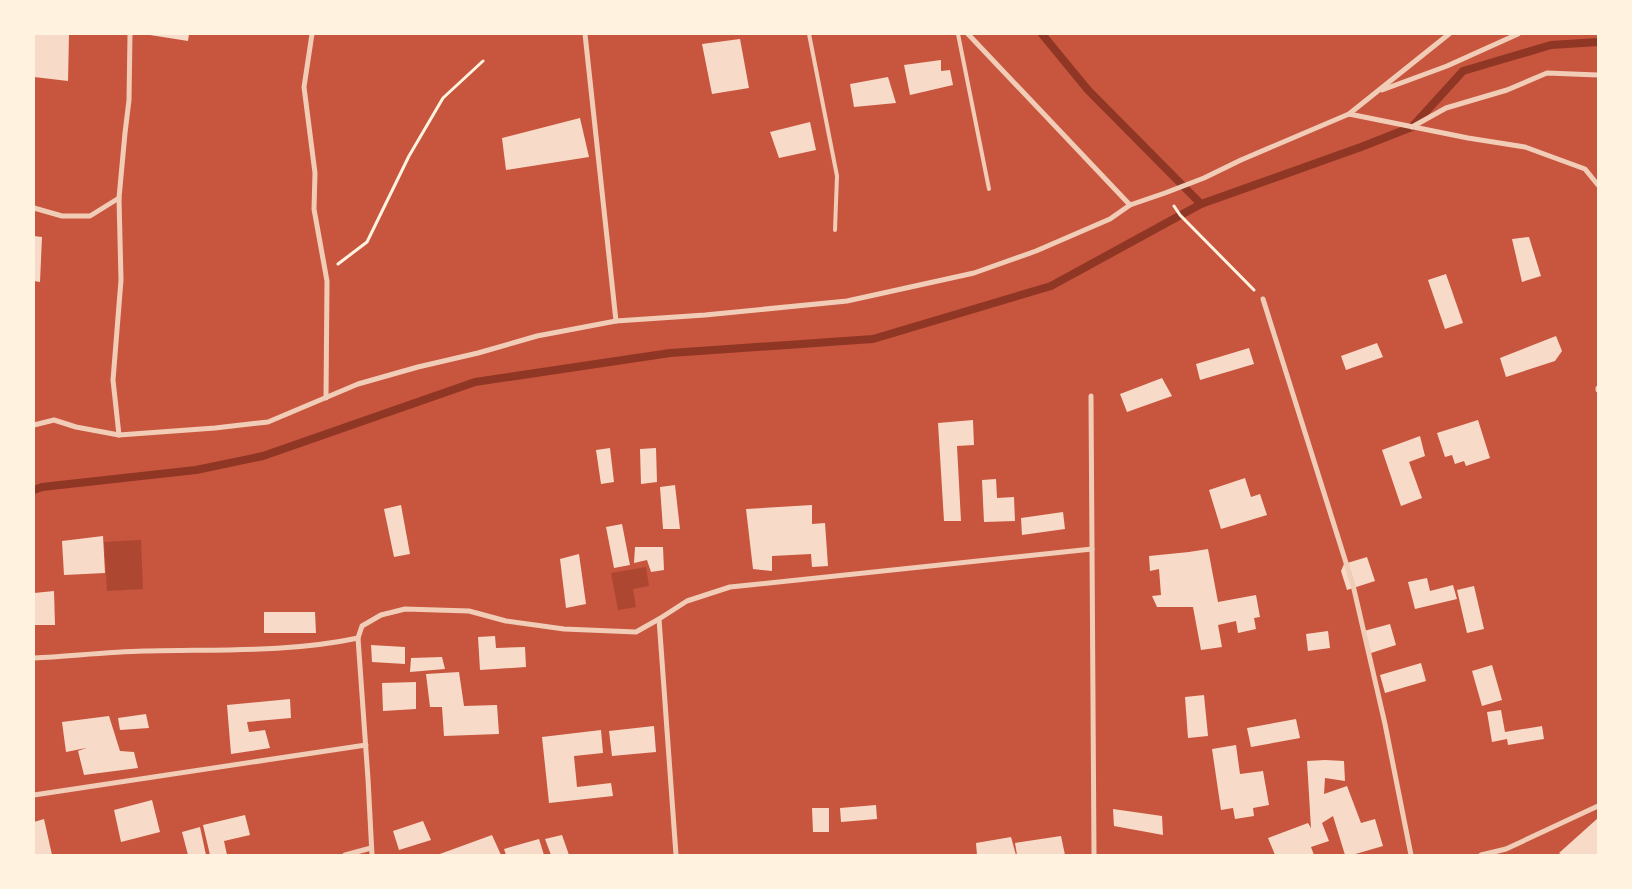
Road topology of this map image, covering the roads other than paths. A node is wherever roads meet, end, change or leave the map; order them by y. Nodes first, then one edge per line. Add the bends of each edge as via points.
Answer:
1 (130, 34) edge
2 (312, 34) edge
3 (585, 34) edge
4 (809, 34) edge
5 (958, 34) edge
6 (968, 34) edge
7 (1449, 34) edge
8 (1518, 34) edge
9 (1598, 75) edge
10 (1378, 91) junction
11 (1349, 114) junction
12 (1412, 127) junction
13 (1598, 185) edge
14 (989, 189) dead end
15 (119, 198) junction
16 (1130, 205) junction
17 (34, 208) edge
18 (836, 230) dead end
19 (1263, 299) road end
20 (616, 320) junction
21 (1091, 396) dead end
22 (326, 398) junction
23 (34, 425) edge
24 (119, 435) junction
25 (1092, 549) junction
26 (660, 619) junction
27 (358, 638) junction
28 (34, 658) edge
29 (366, 745) junction
30 (34, 795) edge
31 (1598, 806) edge
32 (371, 848) junction
33 (344, 855) edge
34 (372, 855) edge
35 (676, 855) edge
36 (1094, 855) edge
37 (1411, 855) edge
38 (1481, 855) edge

1 - 15 street via 129,100
2 - 22 street via 304,87 315,173 314,208 327,281
3 - 20 street
4 - 18 lane via 837,176
5 - 14 lane
6 - 16 street
7 - 10 street
8 - 10 street via 1447,66
9 - 12 street via 1547,73 1507,90 1446,108
10 - 11 street
11 - 12 street
11 - 16 street via 1204,178
12 - 13 street via 1525,148 1585,169
15 - 17 street via 90,216 62,216
15 - 24 street via 121,280 112,380
16 - 20 street via 1110,219 1036,252 974,273 848,302
19 - 37 street via 1353,585
20 - 22 street via 418,366 358,384
21 - 25 street
22 - 24 street via 268,422
23 - 24 street via 54,420
25 - 26 street via 730,588 687,601
25 - 36 street
26 - 27 street via 636,632 564,629 506,621 469,611 405,609 362,626
26 - 35 street
27 - 28 street via 328,645
27 - 29 street
29 - 30 street
29 - 32 street
31 - 38 street via 1506,849
32 - 33 street
32 - 34 street

